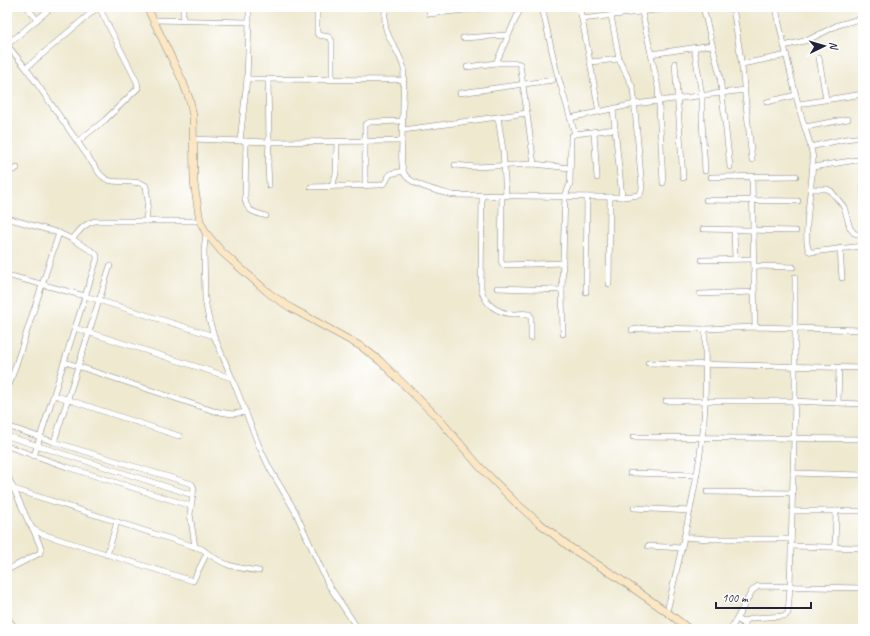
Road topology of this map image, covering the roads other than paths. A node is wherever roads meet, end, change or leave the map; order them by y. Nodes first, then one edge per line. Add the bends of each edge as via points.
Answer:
1 (27, 7) edge
2 (52, 7) edge
3 (98, 7) edge
4 (147, 7) edge
5 (183, 7) edge
6 (249, 7) edge
7 (318, 7) edge
8 (385, 7) edge
9 (492, 7) edge
10 (521, 7) edge
11 (542, 7) edge
12 (579, 7) edge
13 (682, 7) edge
14 (703, 7) edge
15 (733, 7) edge
16 (776, 7) edge
17 (484, 8) edge
18 (672, 8) edge
19 (454, 9) edge
20 (642, 12) junction
21 (429, 14) dead end
22 (612, 15) junction
23 (863, 18) edge
24 (582, 19) junction
25 (37, 20) junction
26 (154, 20) junction
27 (183, 21) junction
28 (249, 22) junction
29 (7, 34) edge
30 (508, 35) junction
31 (463, 38) dead end
32 (13, 40) junction
33 (7, 45) edge
34 (712, 45) junction
35 (784, 46) junction
36 (694, 47) junction
37 (651, 54) junction
38 (787, 55) junction
39 (819, 58) dead end
40 (619, 59) junction
41 (590, 62) junction
42 (496, 63) junction
43 (675, 63) dead end
44 (742, 64) junction
45 (467, 67) dead end
46 (26, 68) junction
47 (247, 78) junction
48 (268, 79) junction
49 (332, 79) junction
50 (404, 80) junction
51 (553, 80) dead end
52 (523, 84) junction
53 (744, 90) junction
54 (460, 93) dead end
55 (723, 94) junction
56 (863, 94) edge
57 (796, 95) junction
58 (702, 96) junction
59 (678, 98) junction
60 (826, 100) junction
61 (658, 101) junction
62 (767, 102) dead end
63 (635, 104) junction
64 (799, 104) junction
65 (613, 108) junction
66 (599, 112) junction
67 (527, 113) junction
68 (498, 118) junction
69 (570, 118) junction
70 (848, 119) dead end
71 (403, 121) junction
72 (805, 127) junction
73 (615, 129) junction
74 (403, 130) junction
75 (594, 132) junction
76 (575, 134) junction
77 (863, 137) edge
78 (194, 139) junction
79 (78, 141) junction
80 (240, 141) junction
81 (246, 141) junction
82 (402, 141) junction
83 (269, 142) junction
84 (337, 142) junction
85 (364, 142) junction
86 (810, 147) junction
87 (863, 159) edge
88 (752, 160) dead end
89 (534, 164) junction
90 (455, 165) dead end
91 (504, 165) junction
92 (730, 167) dead end
93 (812, 167) junction
94 (17, 168) dead end
95 (570, 168) junction
96 (403, 171) junction
97 (705, 171) dead end
98 (7, 173) edge
99 (796, 176) dead end
100 (711, 177) dead end
101 (752, 177) junction
102 (597, 178) dead end
103 (683, 178) dead end
104 (663, 183) dead end
105 (269, 185) dead end
106 (863, 185) edge
107 (312, 186) dead end
108 (332, 186) junction
109 (366, 186) junction
110 (811, 189) junction
111 (863, 192) edge
112 (482, 195) junction
113 (504, 195) junction
114 (565, 196) junction
115 (587, 197) junction
116 (610, 197) junction
117 (622, 197) junction
118 (706, 200) dead end
119 (753, 200) junction
120 (798, 201) dead end
121 (266, 216) dead end
122 (7, 218) edge
123 (146, 221) junction
124 (200, 221) junction
125 (703, 230) dead end
126 (734, 230) junction
127 (754, 230) junction
128 (796, 231) dead end
129 (59, 233) junction
130 (206, 233) junction
131 (863, 236) edge
132 (72, 239) junction
133 (863, 246) edge
134 (840, 248) junction
135 (735, 259) junction
136 (754, 259) junction
137 (702, 260) dead end
138 (563, 263) junction
139 (110, 266) dead end
140 (754, 266) junction
141 (793, 267) dead end
142 (7, 275) edge
143 (795, 277) dead end
144 (842, 278) dead end
145 (43, 284) junction
146 (609, 284) dead end
147 (497, 288) dead end
148 (562, 290) junction
149 (586, 292) dead end
150 (754, 292) junction
151 (700, 294) dead end
152 (85, 296) junction
153 (99, 300) junction
154 (755, 327) junction
155 (75, 328) junction
156 (795, 328) junction
157 (705, 329) junction
158 (632, 330) dead end
159 (863, 330) edge
160 (89, 332) junction
161 (563, 334) dead end
162 (214, 336) junction
163 (532, 338) dead end
164 (65, 362) junction
165 (648, 363) dead end
166 (705, 365) junction
167 (78, 366) junction
168 (795, 367) junction
169 (839, 368) junction
170 (863, 368) edge
171 (232, 378) junction
172 (7, 391) edge
173 (54, 396) junction
174 (67, 400) junction
175 (705, 400) junction
176 (666, 401) dead end
177 (795, 401) junction
178 (838, 403) junction
179 (863, 404) edge
180 (246, 412) junction
181 (7, 426) edge
182 (7, 436) edge
183 (179, 436) dead end
184 (39, 437) junction
185 (633, 437) dead end
186 (702, 437) junction
187 (794, 438) junction
188 (863, 439) edge
189 (54, 442) junction
190 (7, 446) edge
191 (36, 447) junction
192 (34, 456) junction
193 (630, 473) dead end
194 (793, 473) junction
195 (7, 474) edge
196 (697, 475) junction
197 (863, 475) edge
198 (14, 489) junction
199 (707, 492) dead end
200 (792, 493) junction
201 (193, 495) junction
202 (191, 506) junction
203 (634, 508) dead end
204 (690, 511) junction
205 (792, 511) junction
206 (836, 511) junction
207 (863, 511) edge
208 (117, 522) junction
209 (33, 529) junction
210 (684, 537) junction
211 (791, 539) junction
212 (648, 546) dead end
213 (791, 546) junction
214 (195, 547) junction
215 (835, 547) junction
216 (682, 548) junction
217 (863, 548) edge
218 (207, 553) junction
219 (107, 554) junction
220 (7, 570) edge
221 (259, 570) dead end
222 (790, 587) junction
223 (863, 588) edge
224 (667, 612) junction
225 (737, 617) junction
226 (7, 618) edge
227 (741, 622) junction
228 (16, 629) edge
229 (358, 629) edge
230 (689, 629) edge
231 (731, 629) edge
232 (748, 629) edge

1 - 25 street
2 - 25 street
3 - 46 street
3 - 79 street via 138,88 105,120
4 - 26 main road
5 - 27 street
6 - 28 street
7 - 49 street via 317,32 332,41
8 - 50 street via 386,31 402,60
9 - 17 street
10 - 30 street
11 - 69 street
12 - 24 street
13 - 18 street
14 - 34 street
15 - 44 street
16 - 35 street
17 - 19 street
18 - 20 street
19 - 21 street
20 - 22 street
20 - 37 street
22 - 24 street
22 - 40 street
23 - 35 street via 832,27 808,40
24 - 41 street
25 - 32 street
26 - 27 street
26 - 78 main road via 190,101
27 - 28 street
28 - 47 street
29 - 32 street
30 - 31 street
30 - 42 street
32 - 33 street
33 - 46 street
34 - 36 street
34 - 55 street
35 - 38 street
36 - 37 street
36 - 58 street
37 - 61 street via 658,87
38 - 44 street
38 - 57 street
39 - 60 street
40 - 41 street
40 - 63 street via 632,84
41 - 66 street
42 - 45 street
42 - 52 street via 520,64
43 - 59 street
44 - 53 street
46 - 79 street
47 - 48 street
47 - 80 street
48 - 49 street
48 - 83 street
49 - 50 street
50 - 71 street
51 - 52 street
52 - 54 street
52 - 67 street
53 - 55 street
53 - 88 street
55 - 58 street
55 - 92 street
56 - 60 street
57 - 62 street
57 - 64 street
58 - 59 street
58 - 97 street
59 - 61 street
59 - 103 street
60 - 64 street
61 - 63 street
61 - 104 street
63 - 65 street
63 - 117 street via 642,188 640,196
64 - 72 street
65 - 66 street
65 - 73 street
66 - 69 street
67 - 68 street
67 - 89 street
68 - 74 street
68 - 91 street
69 - 76 street
70 - 72 street
71 - 74 street
71 - 85 street via 367,123 364,128
72 - 86 street
73 - 75 street
73 - 117 street
74 - 82 street
75 - 76 street
75 - 102 street
76 - 95 street via 571,136
77 - 86 street
78 - 80 street
78 - 124 main road via 194,183
79 - 123 street via 106,180 144,184 148,201
80 - 81 street
81 - 83 street
81 - 121 street via 244,199 246,206
82 - 85 street
82 - 96 street
83 - 84 street
83 - 105 street
84 - 85 street
84 - 108 street via 336,174
85 - 109 street
86 - 93 street
87 - 93 street
89 - 91 street
89 - 95 street
90 - 91 street
91 - 113 street
93 - 110 street
94 - 98 street
95 - 114 street via 570,184
96 - 109 street via 390,174 383,185
96 - 112 street via 408,179 436,191 453,195
99 - 101 street
100 - 101 street
101 - 119 street
106 - 111 street
107 - 108 street
108 - 109 street
110 - 131 street via 831,191 844,207 850,228
110 - 134 street via 807,249 812,252
112 - 113 street
112 - 163 street via 483,296 487,303 497,310 512,314 529,314
113 - 114 street
113 - 138 street via 503,265
114 - 115 street
114 - 138 street
115 - 116 street
115 - 149 street
116 - 117 street
116 - 146 street
118 - 119 street
119 - 120 street
119 - 127 street
122 - 129 street
123 - 124 street
123 - 132 street via 89,222
124 - 130 main road
125 - 126 street
126 - 127 street
126 - 135 street
127 - 128 street
127 - 136 street
129 - 132 street
129 - 145 street
130 - 162 street via 205,299
130 - 224 main road via 222,252 270,294 290,308 362,347 380,361 439,420 516,504 571,548
132 - 152 street via 97,256
133 - 134 street
134 - 144 street
135 - 136 street
135 - 137 street
136 - 140 street
138 - 148 street
139 - 153 street
140 - 141 street
140 - 150 street
142 - 145 street
143 - 156 street
145 - 152 street
145 - 172 street
147 - 148 street
148 - 161 street
150 - 151 street
150 - 154 street
152 - 153 street
152 - 155 street
153 - 160 street
153 - 162 street
154 - 156 street
154 - 157 street
155 - 160 street
155 - 164 street
156 - 159 street
156 - 168 street
157 - 158 street
157 - 166 street
160 - 167 street
160 - 171 street
162 - 171 street
164 - 167 street
164 - 173 street
165 - 166 street
166 - 168 street
166 - 175 street
167 - 174 street
167 - 180 street via 214,411 232,414
168 - 169 street
168 - 177 street
169 - 170 street
169 - 178 street
171 - 180 street
173 - 174 street
173 - 184 street
174 - 183 street
174 - 189 street
175 - 176 street
175 - 177 street
175 - 186 street
177 - 178 street
177 - 187 street
178 - 179 street
180 - 229 street via 259,446 295,511 328,584
181 - 184 street
182 - 191 street
184 - 189 street
184 - 191 street
185 - 186 street
186 - 187 street
186 - 196 street
187 - 188 street
187 - 194 street
189 - 201 street via 192,484
190 - 192 street
191 - 192 street
191 - 201 street
192 - 202 street
193 - 196 street
194 - 197 street
194 - 200 street
195 - 198 street
196 - 204 street
198 - 208 street
198 - 209 street
199 - 200 street
200 - 205 street
201 - 202 street
202 - 214 street via 190,521
203 - 204 street
204 - 210 street
205 - 206 street
205 - 211 street
206 - 207 street
206 - 215 street
208 - 214 street
208 - 219 street
209 - 219 street
209 - 220 street via 41,548 40,553
210 - 211 street
210 - 216 street
211 - 213 street
212 - 216 street
213 - 215 street
213 - 222 street
214 - 218 street
215 - 217 street
216 - 224 street
218 - 219 street via 193,581
218 - 221 street via 230,567
222 - 223 street
222 - 225 street via 758,586 752,591
222 - 227 street via 787,615 753,618
224 - 230 main road
225 - 227 street
225 - 231 street
226 - 228 street
227 - 232 street

